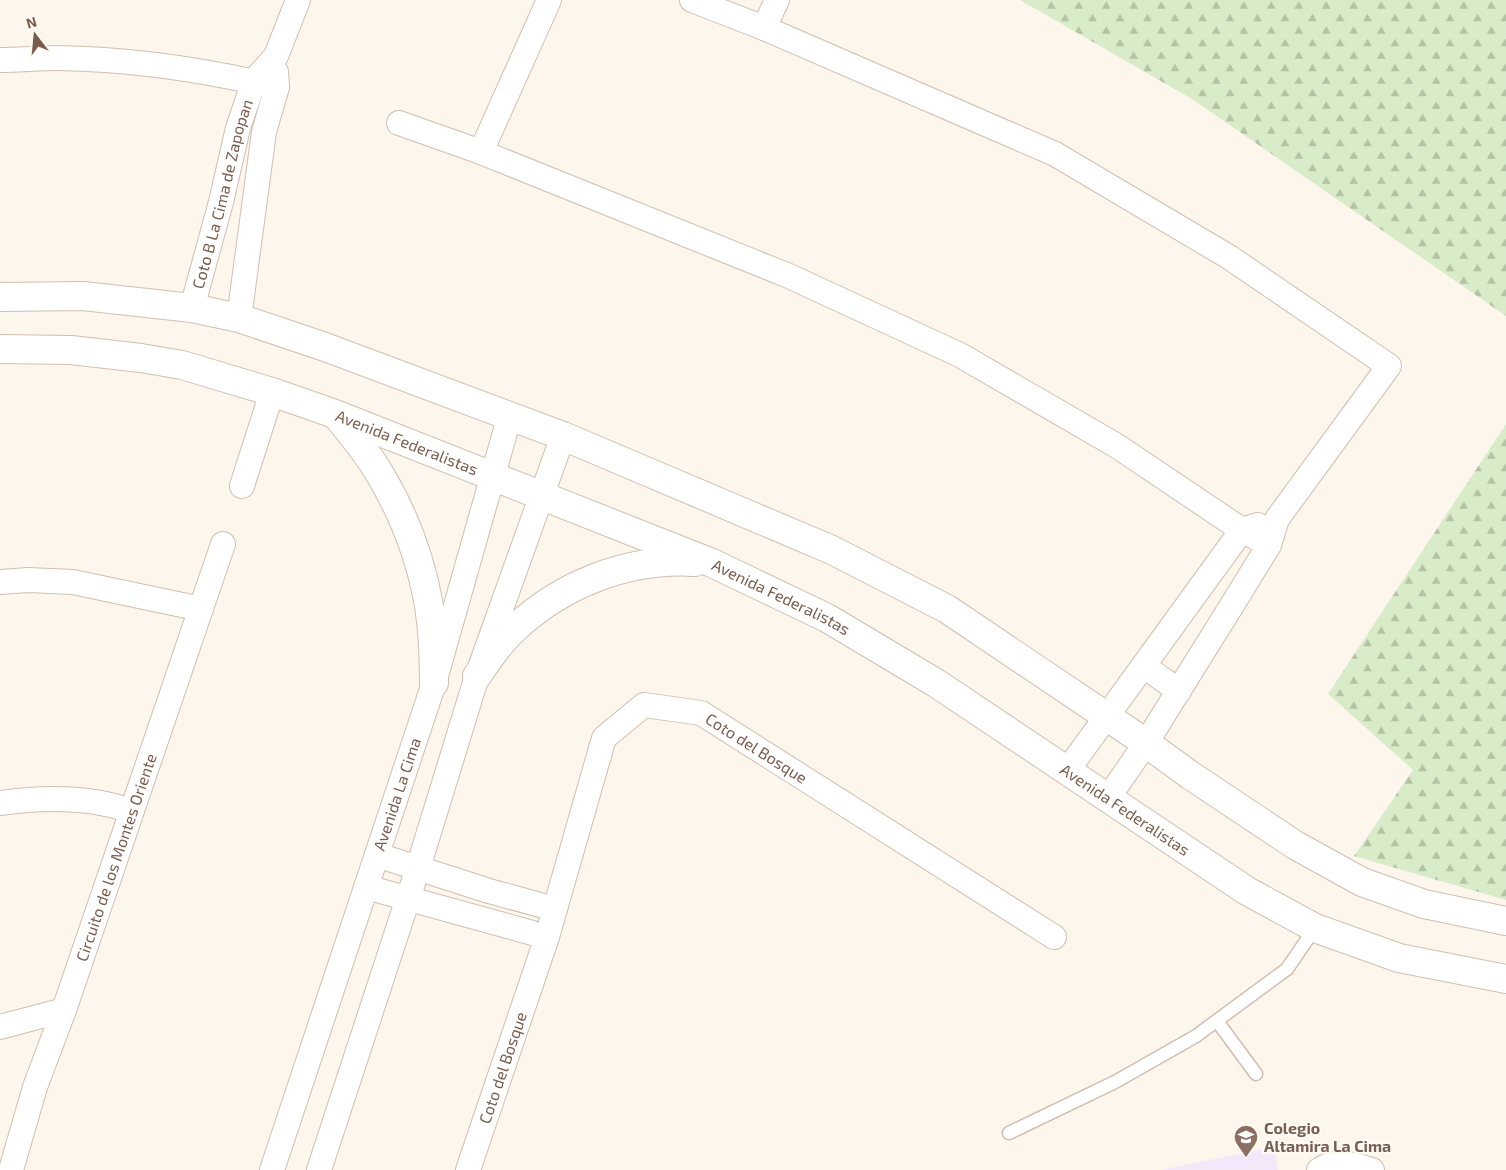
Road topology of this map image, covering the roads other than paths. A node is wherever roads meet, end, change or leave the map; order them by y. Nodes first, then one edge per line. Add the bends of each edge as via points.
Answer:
1 (298, 0) edge
2 (549, 0) edge
3 (692, 0) edge
4 (777, 0) edge
5 (764, 28) junction
6 (276, 56) junction
7 (0, 60) edge
8 (254, 81) junction
9 (277, 87) junction
10 (399, 123) dead end
11 (481, 152) junction
12 (0, 297) edge
13 (192, 308) junction
14 (239, 318) junction
15 (0, 349) edge
16 (272, 392) junction
17 (336, 414) junction
18 (510, 415) junction
19 (563, 436) junction
20 (492, 476) junction
21 (242, 486) dead end
22 (542, 496) junction
23 (1276, 519) junction
24 (1242, 530) junction
25 (223, 544) dead end
26 (1269, 545) junction
27 (712, 563) junction
28 (0, 582) edge
29 (200, 609) junction
30 (1144, 666) junction
31 (477, 676) junction
32 (434, 683) junction
33 (1179, 691) junction
34 (1106, 717) junction
35 (1146, 743) junction
36 (1067, 771) junction
37 (1108, 798) junction
38 (0, 803) edge
39 (131, 811) junction
40 (377, 856) junction
41 (418, 868) junction
42 (459, 881) junction
43 (366, 886) junction
44 (506, 895) junction
45 (408, 898) junction
46 (554, 909) junction
47 (451, 911) junction
48 (1506, 921) edge
49 (499, 924) junction
50 (1315, 928) junction
51 (547, 937) junction
52 (1054, 937) dead end
53 (1506, 979) edge
54 (64, 1010) junction
55 (1217, 1021) junction
56 (0, 1027) edge
57 (1256, 1074) dead end
58 (1009, 1132) dead end
59 (11, 1170) edge
60 (272, 1170) edge
61 (318, 1170) edge
62 (468, 1170) edge
63 (1319, 1170) edge
64 (1372, 1170) edge

1 - 6 street, Coto B La Cima de Zapopan
2 - 11 street
3 - 5 street
4 - 5 street
5 - 23 street via 1055,154 1229,256 1389,366
6 - 8 street, Coto B La Cima de Zapopan
6 - 9 street, Coto B La Cima de Zapopan
7 - 8 street, Coto B La Cima de Zapopan via 58,58 124,62
8 - 9 street, Coto B La Cima de Zapopan
8 - 13 street, Coto B La Cima de Zapopan via 238,128
9 - 14 street, Coto B La Cima de Zapopan via 264,132
10 - 11 street
11 - 24 street via 789,276 960,354 1117,446
12 - 13 street via 83,296
13 - 14 street
14 - 18 street
15 - 16 street, Avenida Federalistas via 71,350 141,358 182,366
16 - 17 street, Avenida Federalistas
16 - 21 street
17 - 20 street, Avenida Federalistas
17 - 32 street via 378,470 409,532 429,606
18 - 19 street
18 - 20 street, Avenida La Cima
19 - 22 street
19 - 34 street via 832,550 876,572 946,609
20 - 22 street, Avenida Federalistas
20 - 32 street, Avenida La Cima
22 - 27 street, Avenida Federalistas
22 - 31 street
23 - 24 street
23 - 26 street
24 - 26 street
24 - 30 street
25 - 29 street, Circuito de los Montes Oriente
26 - 33 street
27 - 31 street via 684,561 627,567 574,587 551,600 509,634
27 - 36 street, Avenida Federalistas via 827,618 936,683
28 - 29 street via 73,582
29 - 39 street, Circuito de los Montes Oriente
30 - 33 street
30 - 34 street
31 - 41 street
32 - 40 street, Avenida La Cima
33 - 35 street
34 - 35 street
34 - 36 street
35 - 37 street
35 - 48 street via 1295,845 1362,882 1424,904
36 - 37 street, Avenida Federalistas
37 - 50 street, Avenida Federalistas via 1247,891
38 - 39 street via 32,799 82,800
39 - 54 street, Circuito de los Montes Oriente
40 - 41 street
40 - 43 street, Avenida La Cima
41 - 42 street
41 - 45 street
42 - 44 street
42 - 47 street
43 - 45 street
43 - 60 street, Avenida La Cima
44 - 46 street
44 - 49 street
45 - 47 street
45 - 61 street
46 - 51 street, Coto del Bosque
46 - 52 street, Coto del Bosque via 604,738 644,705 701,713
47 - 49 street
49 - 51 street
50 - 53 street, Avenida Federalistas via 1399,958
50 - 55 lane via 1287,969
51 - 62 street, Coto del Bosque
54 - 56 street
54 - 59 street, Circuito de los Montes Oriente
55 - 57 lane
55 - 58 lane via 1115,1082
63 - 64 street via 1345,1162

